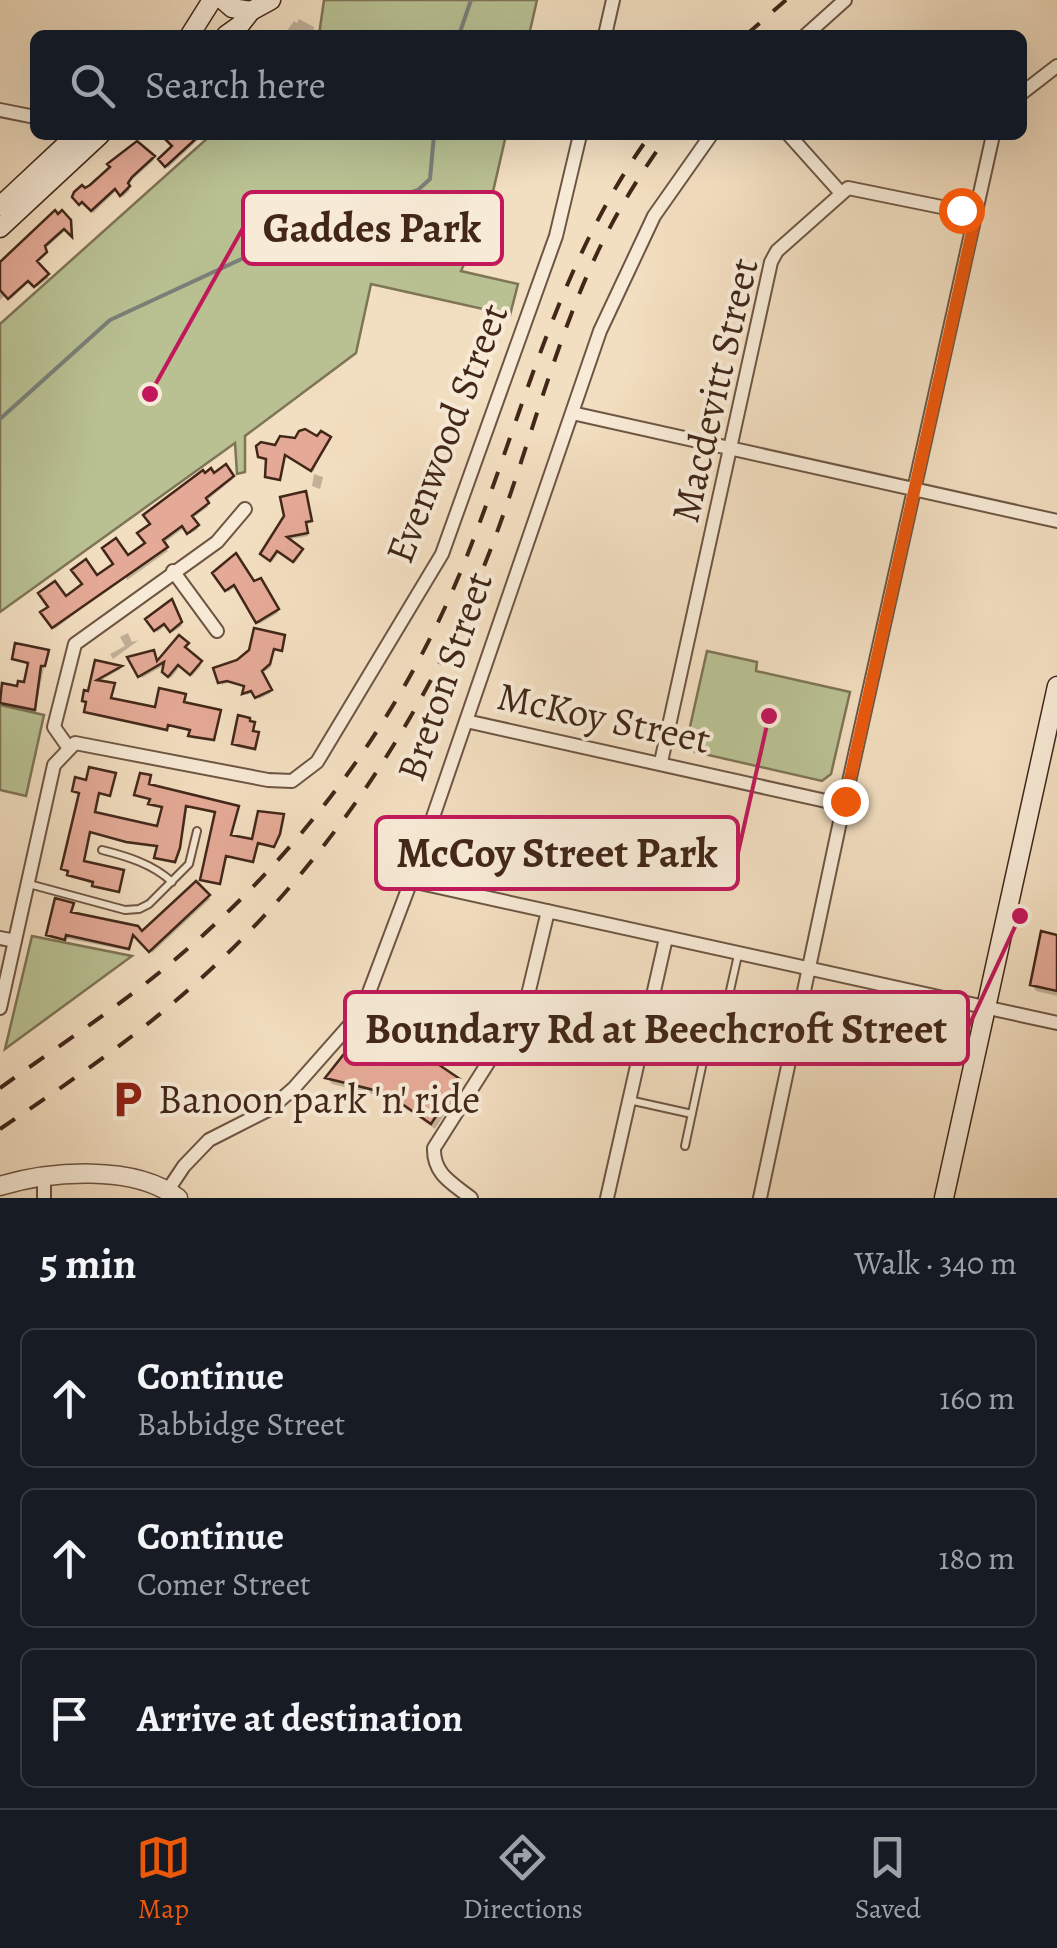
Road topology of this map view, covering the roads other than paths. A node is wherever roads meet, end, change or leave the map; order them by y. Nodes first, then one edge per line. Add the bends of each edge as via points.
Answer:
1 (212, 0) edge
2 (223, 0) edge
3 (271, 0) edge
4 (613, 0) edge
5 (846, 0) edge
6 (251, 12) junction
7 (193, 30) edge
8 (234, 30) edge
9 (605, 30) edge
10 (812, 30) edge
11 (1057, 66) edge
12 (1027, 88) edge
13 (0, 110) edge
14 (30, 116) edge
15 (69, 140) edge
16 (95, 140) edge
17 (579, 140) edge
18 (708, 140) edge
19 (793, 140) edge
20 (992, 140) edge
21 (840, 192) junction
22 (0, 206) edge
23 (976, 214) junction
24 (0, 228) edge
25 (572, 413) junction
26 (732, 450) junction
27 (914, 490) junction
28 (245, 509) dead end
29 (1057, 521) edge
30 (173, 571) junction
31 (217, 631) dead end
32 (1057, 686) edge
33 (466, 720) junction
34 (68, 748) junction
35 (661, 762) junction
36 (844, 805) junction
37 (197, 830) dead end
38 (102, 850) dead end
39 (411, 881) junction
40 (172, 882) junction
41 (29, 884) junction
42 (548, 911) junction
43 (0, 938) edge
44 (666, 938) junction
45 (15, 940) junction
46 (738, 954) junction
47 (808, 968) junction
48 (986, 1007) junction
49 (0, 1008) edge
50 (1057, 1023) edge
51 (630, 1100) junction
52 (692, 1114) junction
53 (684, 1146) dead end
54 (44, 1176) junction
55 (0, 1186) edge
56 (173, 1194) edge
57 (44, 1198) edge
58 (471, 1198) edge
59 (607, 1198) edge
60 (760, 1198) edge
61 (944, 1198) edge

1 - 7 main road
2 - 6 main road
3 - 6 main road
4 - 9 street
5 - 10 street
6 - 8 main road
11 - 12 street
13 - 14 street
15 - 22 main road
16 - 24 main road
17 - 34 street, Evenwood Street via 556,236 442,554 317,762 292,780 256,778 75,743
18 - 25 street, Breton Street via 635,253
19 - 21 street
20 - 23 street
21 - 23 street via 866,189
21 - 26 street, Macdevitt Street via 771,262
23 - 27 street
25 - 26 street
25 - 33 street, Breton Street
26 - 27 street
26 - 35 street, Macdevitt Street
27 - 29 street
27 - 36 street
28 - 30 street via 217,542
30 - 31 street
30 - 34 street via 75,644 54,726
32 - 48 main road
33 - 35 street, McKoy Street
33 - 39 street, Breton Street
34 - 41 street via 54,765
35 - 36 street, McKoy Street
36 - 47 street
37 - 40 lane via 189,864
38 - 40 lane via 128,856
39 - 42 street
39 - 56 street, Breton Street via 362,1011 270,1109 201,1147
40 - 41 lane via 149,904 125,910
41 - 45 street
42 - 44 street
42 - 58 street via 526,1003 434,1148 433,1164
43 - 45 street
44 - 46 street
44 - 51 street
45 - 49 street
46 - 47 street
46 - 52 lane via 720,1034 707,1043
47 - 48 street
47 - 60 street
48 - 50 street
48 - 61 main road
51 - 52 lane
51 - 59 street
52 - 53 lane
54 - 55 main road, Breton Street
54 - 56 main road, Breton Street via 110,1175
54 - 57 street

